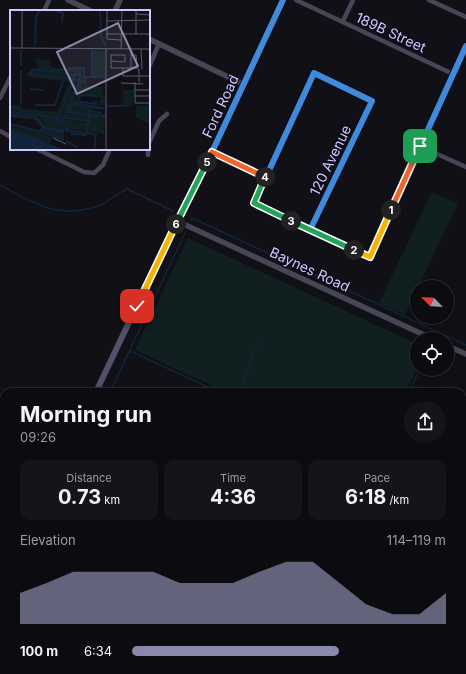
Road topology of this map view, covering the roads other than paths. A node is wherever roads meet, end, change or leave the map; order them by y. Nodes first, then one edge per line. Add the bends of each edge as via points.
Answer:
1 (49, 0) edge
2 (68, 0) edge
3 (120, 0) edge
4 (283, 0) edge
5 (296, 0) edge
6 (353, 0) edge
7 (429, 0) edge
8 (44, 10) edge
9 (89, 10) edge
10 (115, 10) edge
11 (466, 17) edge
12 (342, 21) junction
13 (150, 39) edge
14 (160, 44) junction
15 (466, 46) edge
16 (150, 65) edge
17 (454, 74) junction
18 (10, 78) dead end
19 (243, 84) junction
20 (0, 98) edge
21 (167, 114) dead end
22 (150, 129) edge
23 (0, 131) edge
24 (154, 131) junction
25 (10, 136) edge
26 (150, 141) edge
27 (420, 146) junction
28 (39, 150) edge
29 (50, 150) edge
30 (110, 150) edge
31 (148, 150) edge
32 (212, 152) junction
33 (48, 154) junction
34 (148, 155) dead end
35 (466, 167) edge
36 (266, 178) junction
37 (177, 220) junction
38 (310, 230) junction
39 (418, 332) edge
40 (454, 349) edge
41 (466, 354) edge
42 (98, 388) edge

1 - 8 street
2 - 9 street
3 - 10 street
4 - 19 main road, Ford Road
5 - 12 street, 189B Street
6 - 12 street
7 - 11 street
12 - 17 street, 189B Street
13 - 14 street
14 - 16 street
14 - 19 street
15 - 17 street
17 - 27 street
18 - 20 street
19 - 32 main road, Ford Road
21 - 24 street via 159,121
22 - 24 street
23 - 25 street
24 - 26 street
27 - 35 street
27 - 38 street via 370,257
28 - 33 street
29 - 33 street
30 - 33 street via 103,165 94,173 84,172
31 - 34 street
32 - 36 street
32 - 37 main road, Ford Road
36 - 38 street via 254,203
36 - 38 street, 120 Avenue via 314,73 372,101
37 - 39 street, Baynes Road
37 - 42 main road, Ford Road
40 - 41 street

